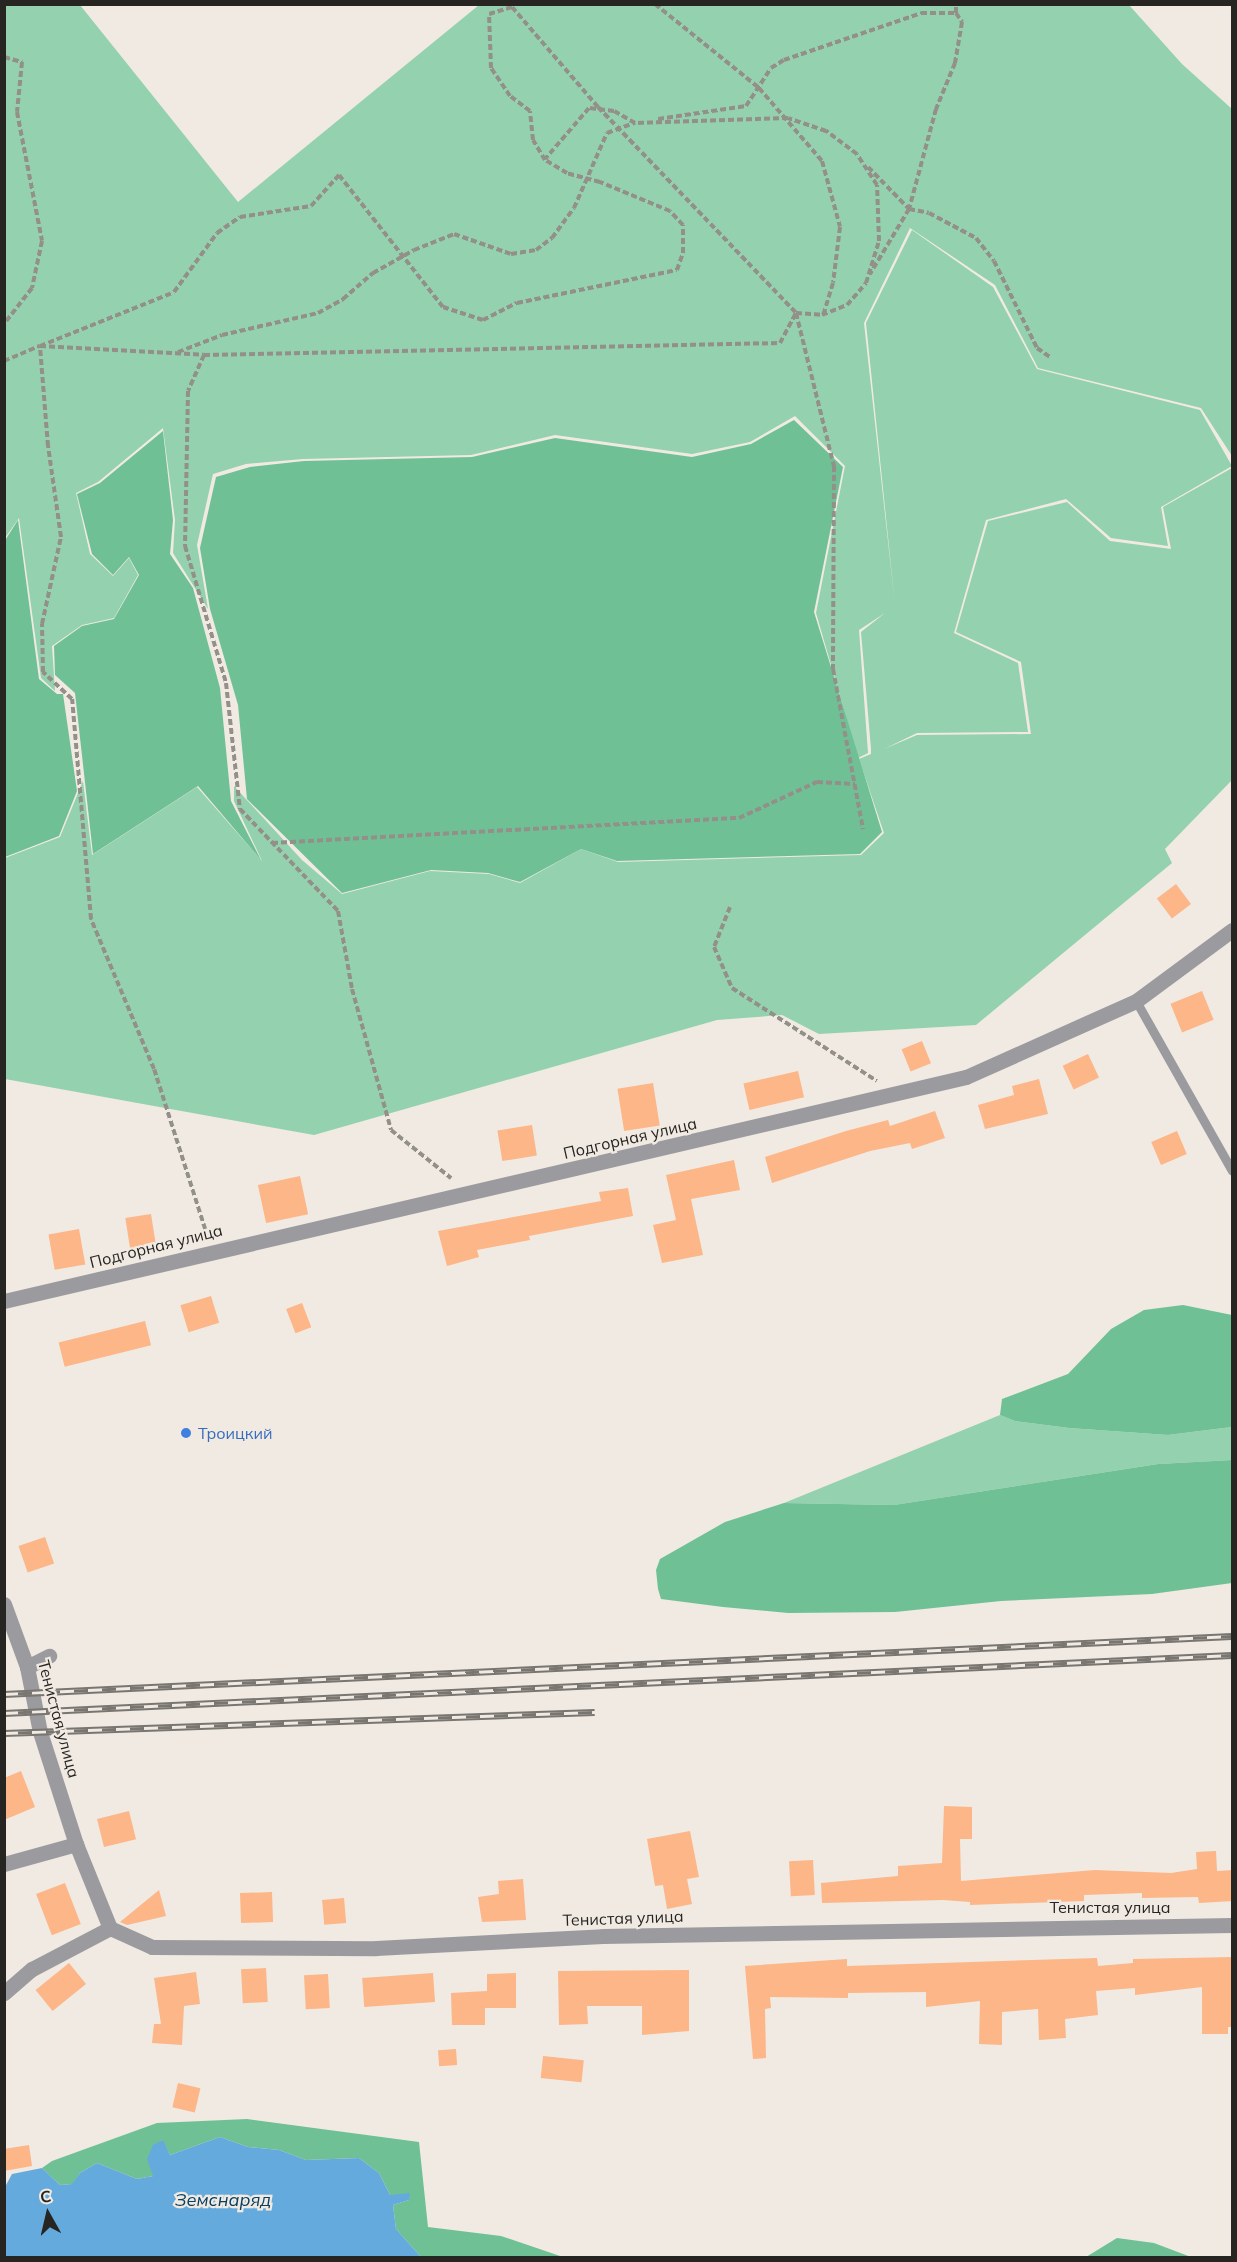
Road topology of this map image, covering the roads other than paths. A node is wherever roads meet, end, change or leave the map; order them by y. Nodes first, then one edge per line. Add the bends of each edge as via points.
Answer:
1 (1233, 930) edge
2 (1136, 1001) junction
3 (1233, 1171) edge
4 (4, 1301) edge
5 (4, 1604) edge
6 (49, 1656) dead end
7 (27, 1666) junction
8 (76, 1844) junction
9 (4, 1864) edge
10 (1233, 1925) edge
11 (110, 1929) junction
12 (4, 1993) edge

1 - 2 street, Подгорная улица
2 - 3 lane
2 - 4 street, Подгорная улица via 966,1077
5 - 7 street, Тенистая улица
6 - 7 street
7 - 8 street, Тенистая улица via 40,1732
8 - 9 street
8 - 11 street, Тенистая улица
10 - 11 street, Тенистая улица via 603,1936 376,1948 152,1947
11 - 12 street via 32,1969

